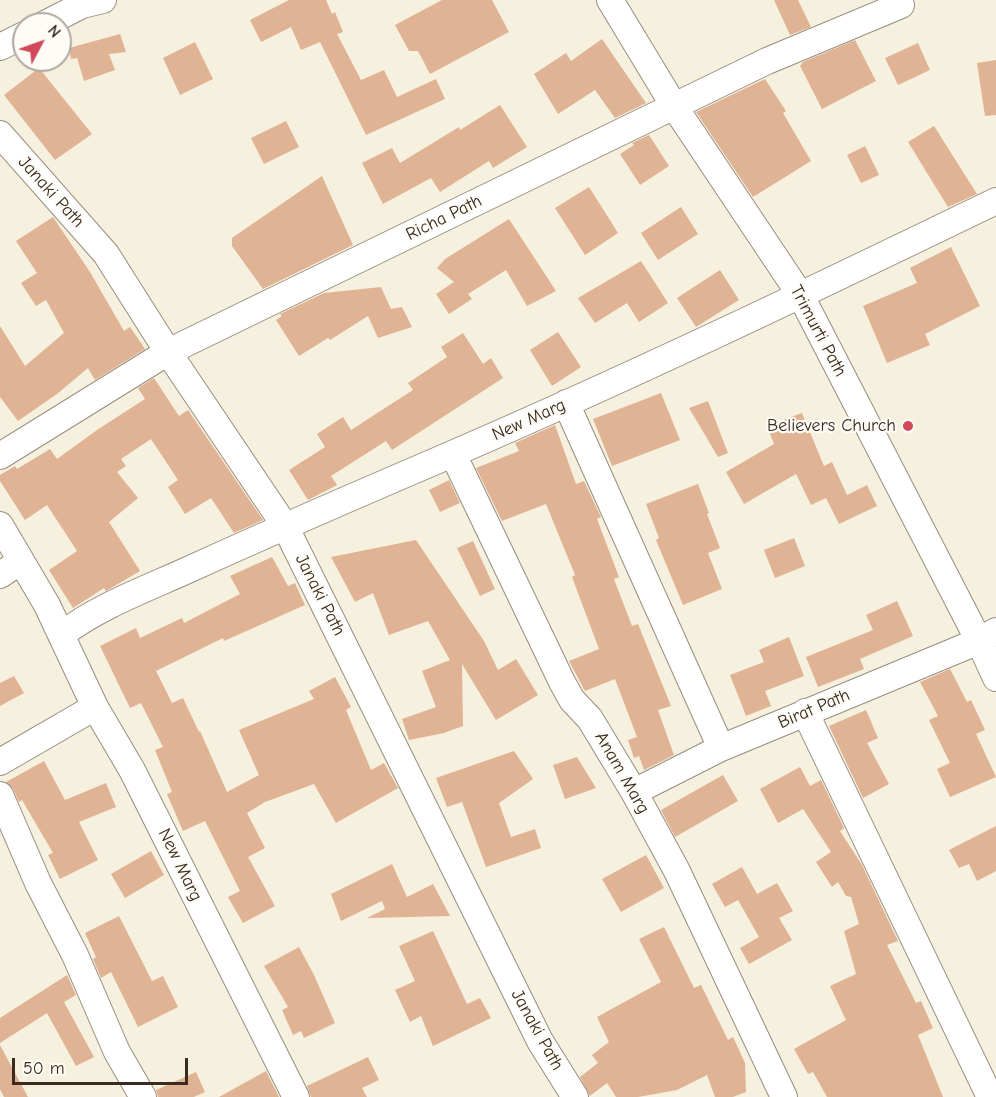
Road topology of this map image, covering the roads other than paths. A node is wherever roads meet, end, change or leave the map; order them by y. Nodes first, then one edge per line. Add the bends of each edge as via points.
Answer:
1 (104, 0) edge
2 (610, 0) edge
3 (901, 5) dead end
4 (68, 12) edge
5 (674, 106) junction
6 (0, 134) edge
7 (996, 201) edge
8 (801, 296) junction
9 (168, 352) junction
10 (566, 403) junction
11 (453, 454) junction
12 (0, 456) edge
13 (0, 525) edge
14 (285, 526) junction
15 (21, 561) junction
16 (0, 575) edge
17 (61, 635) junction
18 (987, 636) edge
19 (996, 678) edge
20 (95, 707) junction
21 (805, 712) junction
22 (721, 748) junction
23 (0, 762) edge
24 (633, 792) junction
25 (0, 795) edge
26 (143, 1097) edge
27 (296, 1097) edge
28 (575, 1097) edge
29 (784, 1097) edge
30 (990, 1097) edge

1 - 4 street
2 - 5 street, Trimurti Path
3 - 5 street, Richa Path via 767,61
5 - 8 street, Trimurti Path
5 - 9 street, Richa Path
6 - 9 street, Janaki Path via 106,254
7 - 8 street, New Marg
8 - 10 street, New Marg
8 - 18 street, Trimurti Path
9 - 12 street, Richa Path
9 - 14 street, Janaki Path
10 - 11 street, New Marg
10 - 22 street
11 - 14 street, New Marg
11 - 24 street, Anam Marg via 562,682 572,700 591,719
13 - 15 street, New Marg
14 - 17 street, New Marg via 117,602
14 - 28 street, Janaki Path via 540,1041
15 - 16 street
15 - 17 street, New Marg
17 - 20 street, New Marg
18 - 19 street, Trimurti Path
18 - 21 street, Birat Path
20 - 23 street
20 - 27 street, New Marg via 132,770
21 - 22 street, Birat Path
21 - 30 street
22 - 24 street, Birat Path
24 - 29 street, Anam Marg via 677,871
25 - 26 street via 117,1052

